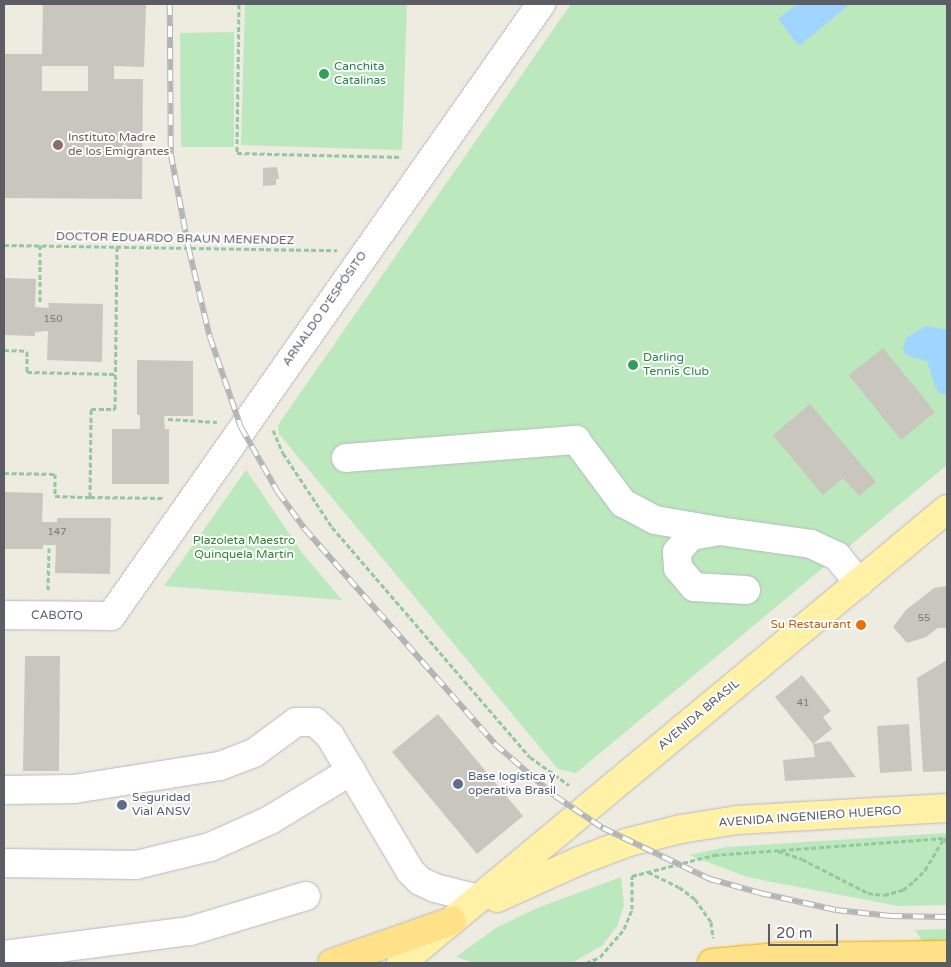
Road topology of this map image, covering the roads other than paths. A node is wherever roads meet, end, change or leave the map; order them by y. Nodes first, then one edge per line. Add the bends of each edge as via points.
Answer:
1 (541, 4) edge
2 (346, 458) dead end
3 (947, 510) edge
4 (719, 531) junction
5 (859, 583) junction
6 (746, 590) dead end
7 (4, 615) edge
8 (111, 616) joint
9 (350, 771) junction
10 (4, 790) edge
11 (947, 808) edge
12 (4, 863) edge
13 (306, 896) dead end
14 (478, 899) junction
15 (452, 921) junction
16 (4, 955) edge
17 (713, 955) edge
18 (947, 956) edge
19 (332, 963) edge
20 (401, 963) edge
21 (423, 963) edge

1 - 8 street, ARNALDO D'ESPÓSITO
2 - 4 street via 576,440 623,503 656,520
3 - 5 main road, AVENIDA BRASIL
4 - 5 street via 811,544 837,556
4 - 6 street via 691,536 677,552 678,568 694,586
5 - 14 main road, AVENIDA BRASIL
7 - 8 street, CABOTO
9 - 10 street via 330,736 315,722 296,722 254,753 220,766 74,788
9 - 12 street via 270,820 210,848 136,865
9 - 14 street via 415,876 435,888
11 - 15 main road, AVENIDA INGENIERO HUERGO via 737,820 681,829 629,842 579,861 530,881
13 - 16 street via 190,930
14 - 15 main road, AVENIDA BRASIL
15 - 19 highway
15 - 20 main road
15 - 21 main road
17 - 18 highway, bridge

